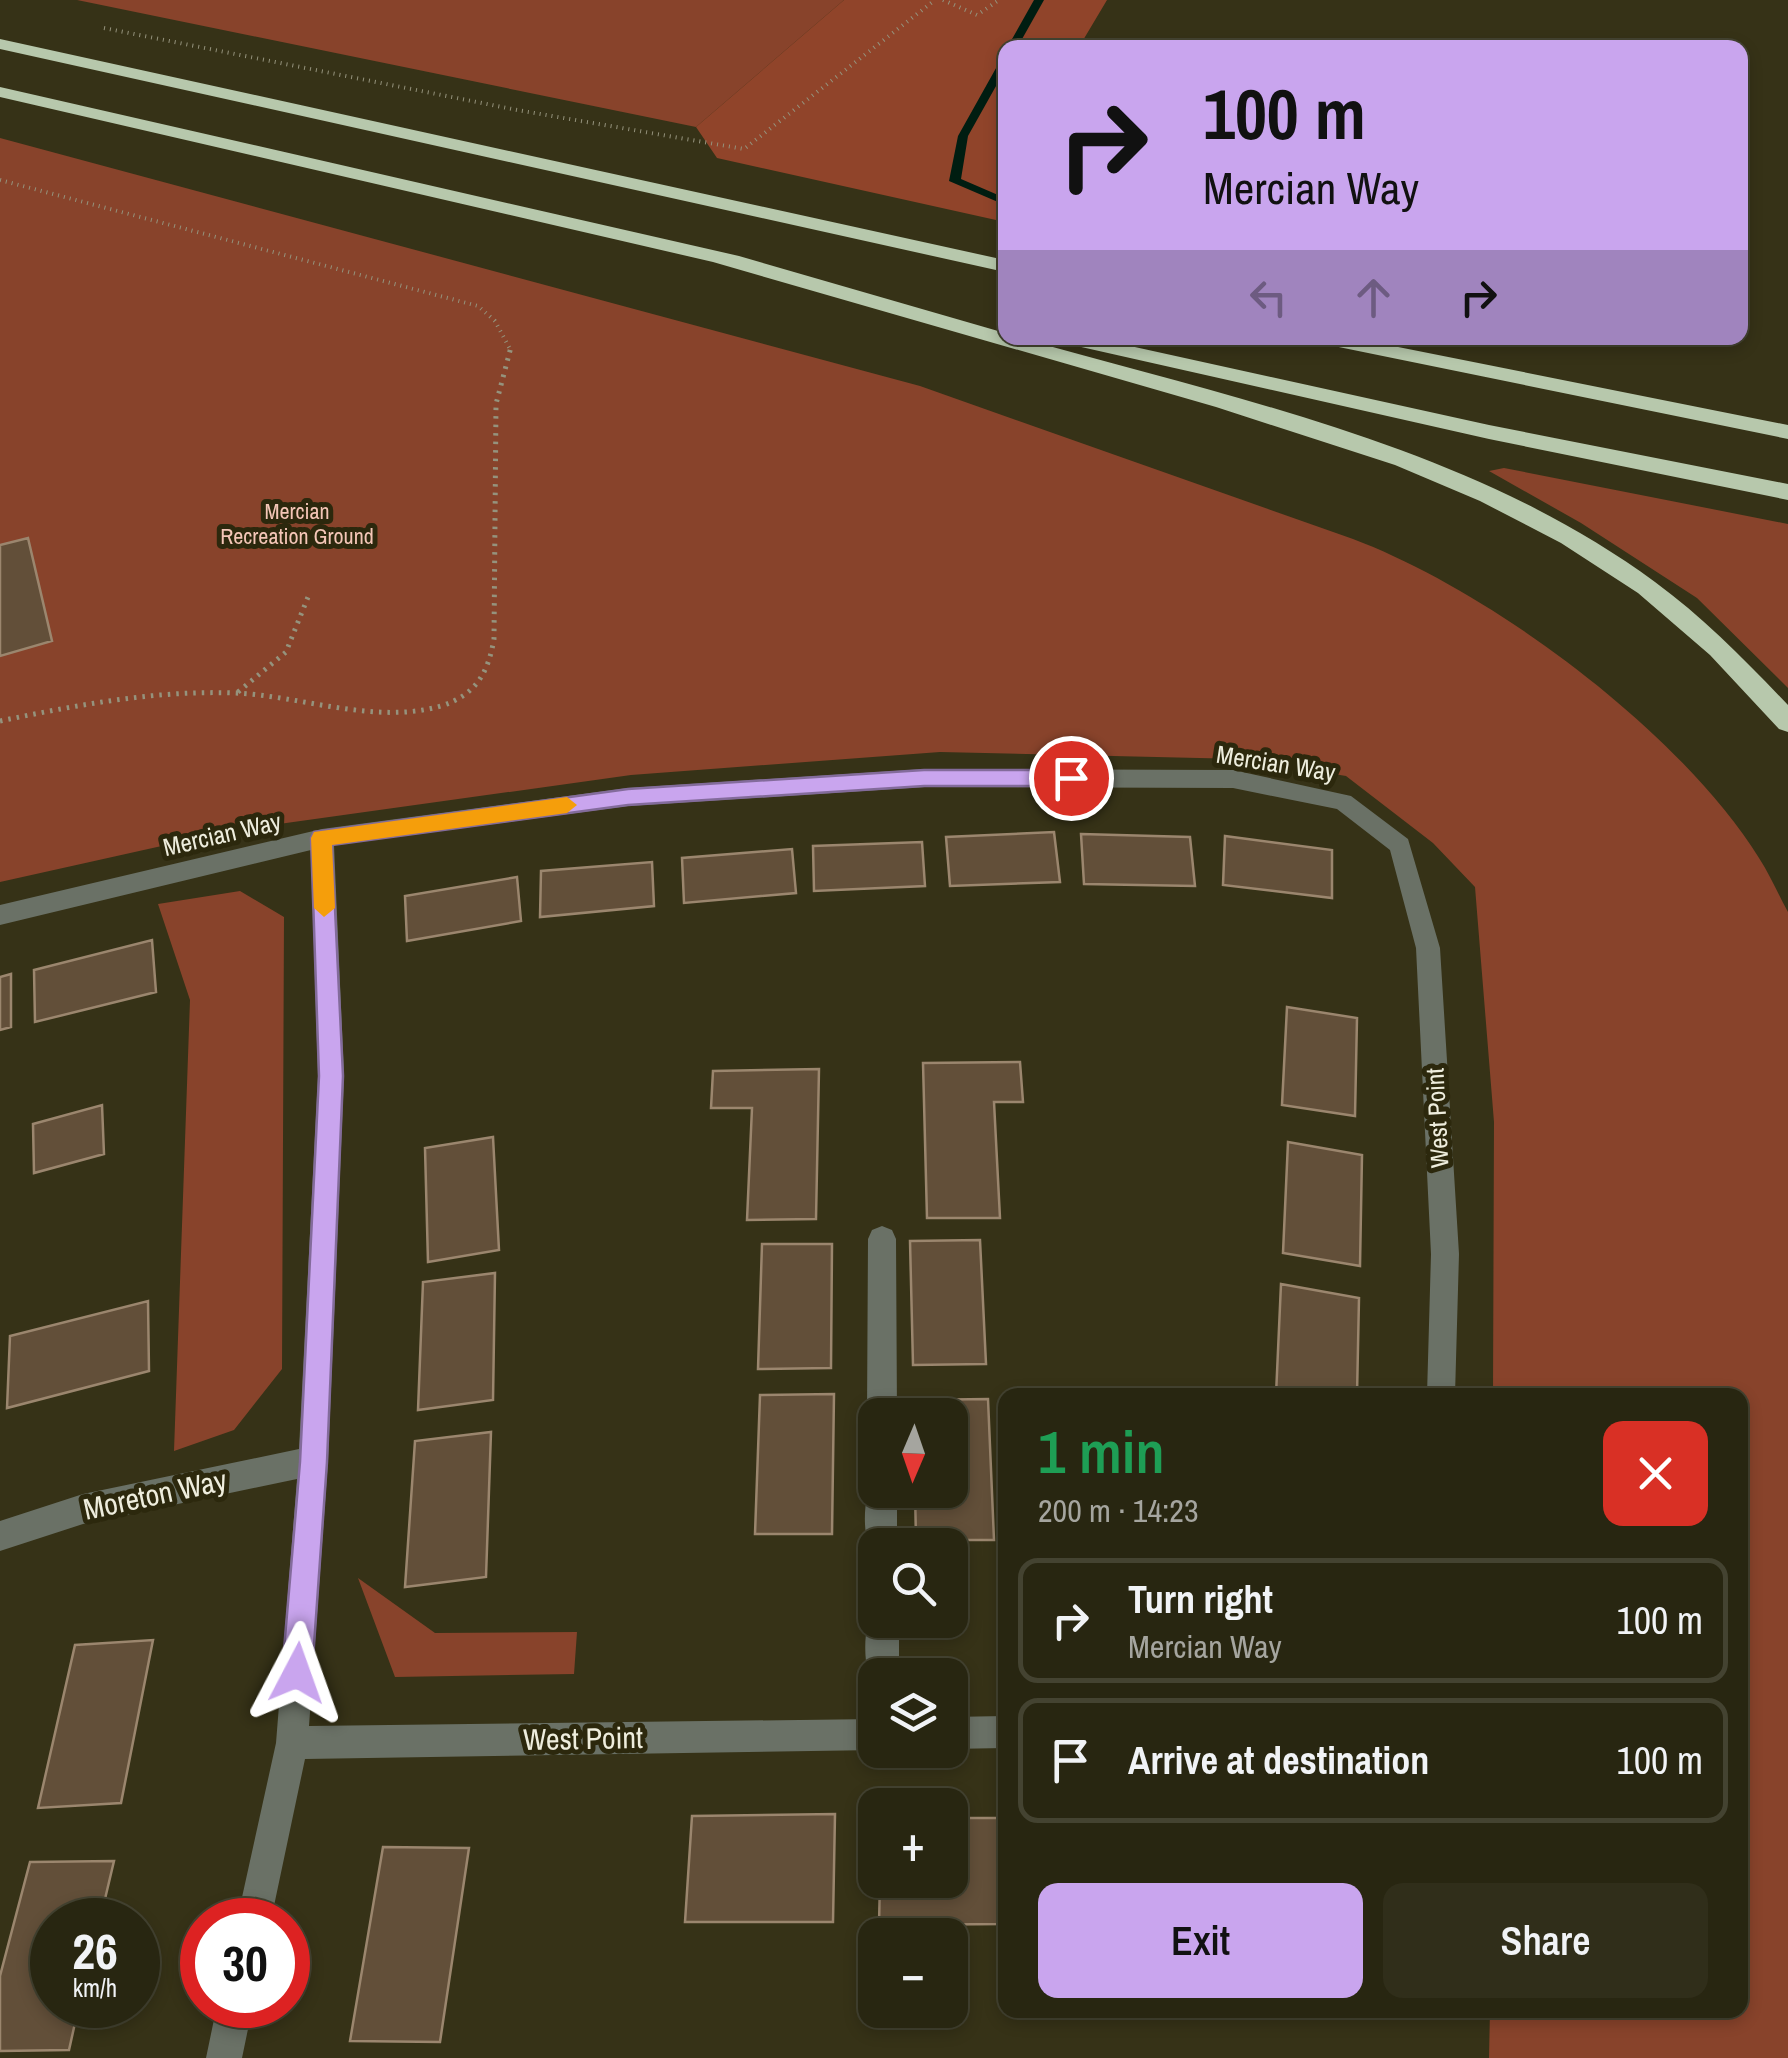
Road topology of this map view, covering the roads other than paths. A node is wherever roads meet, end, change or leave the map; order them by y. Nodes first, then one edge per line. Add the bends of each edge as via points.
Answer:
1 (0, 44) edge
2 (0, 92) edge
3 (720, 258) junction
4 (998, 264) edge
5 (998, 321) edge
6 (998, 338) edge
7 (1022, 345) edge
8 (1099, 345) edge
9 (1359, 345) edge
10 (1788, 432) edge
11 (1788, 492) edge
12 (1788, 722) edge
13 (322, 838) junction
14 (1400, 845) joint
15 (0, 915) edge
16 (882, 1239) dead end
17 (1441, 1388) edge
18 (882, 1398) edge
19 (313, 1462) junction
20 (0, 1536) edge
21 (998, 1732) edge
22 (968, 1733) edge
23 (858, 1736) edge
24 (292, 1743) junction
25 (259, 1898) edge
26 (230, 2028) edge
27 (224, 2058) edge

1 - 4 highway
2 - 3 highway
3 - 5 highway
3 - 6 highway
7 - 12 highway via 1293,423 1483,490 1574,539 1671,606
8 - 11 highway
9 - 10 highway
13 - 14 street, Mercian Way via 628,797 924,778 1216,778 1343,802
13 - 15 street, Mercian Way
13 - 19 street via 331,1076
14 - 17 street, West Point via 1428,948 1445,1254
16 - 18 street
19 - 20 street, Moreton Way via 83,1509
19 - 24 street
21 - 22 street
23 - 24 street, West Point
24 - 25 street
26 - 27 street

